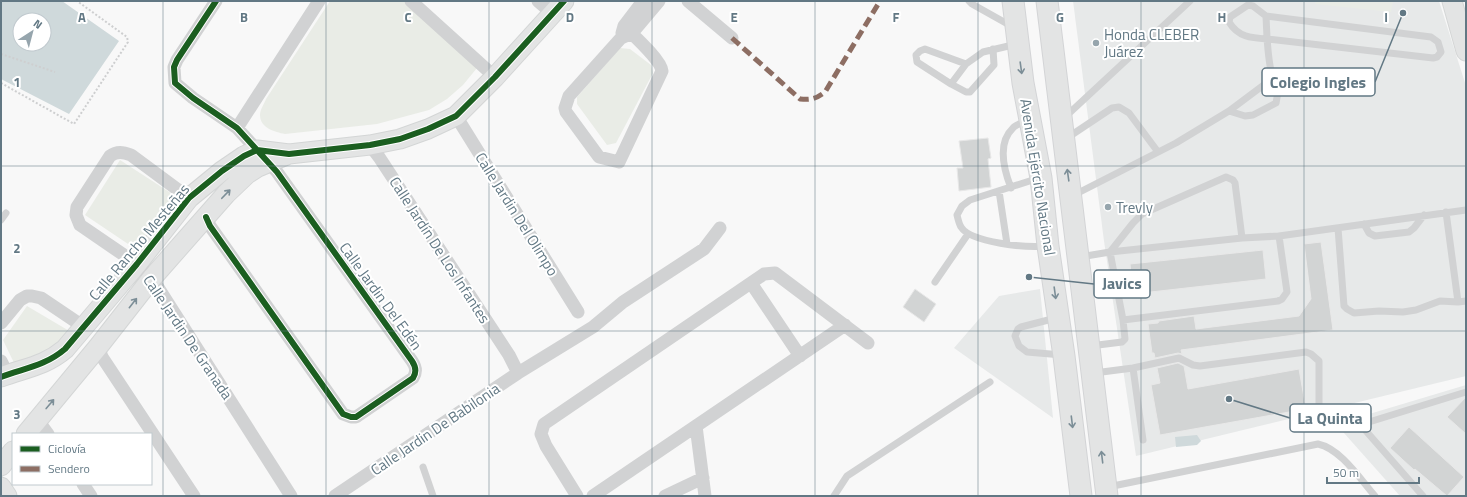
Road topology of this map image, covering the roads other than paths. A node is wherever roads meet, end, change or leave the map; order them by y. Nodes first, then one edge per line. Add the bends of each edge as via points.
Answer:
1 (216, 1) edge
2 (319, 1) edge
3 (411, 1) edge
4 (538, 1) edge
5 (643, 1) edge
6 (659, 1) edge
7 (688, 1) edge
8 (969, 1) edge
9 (1013, 1) edge
10 (1047, 1) edge
11 (1190, 1) edge
12 (1452, 1) edge
13 (559, 8) edge
14 (1266, 16) junction
15 (625, 32) junction
16 (1016, 36) junction
17 (732, 38) dead end
18 (1267, 39) junction
19 (993, 49) junction
20 (1466, 51) edge
21 (966, 64) junction
22 (495, 77) junction
23 (1269, 81) junction
24 (951, 84) junction
25 (1229, 111) junction
26 (456, 116) junction
27 (1030, 121) junction
28 (237, 128) junction
29 (1062, 130) junction
30 (370, 145) junction
31 (1158, 152) junction
32 (263, 157) junction
33 (1041, 178) junction
34 (1011, 188) junction
35 (999, 191) junction
36 (1071, 197) junction
37 (189, 198) junction
38 (1466, 210) edge
39 (1446, 212) junction
40 (6, 213) dead end
41 (1424, 215) junction
42 (206, 217) junction
43 (1, 220) edge
44 (1364, 224) junction
45 (1075, 225) junction
46 (720, 228) dead end
47 (1338, 228) junction
48 (968, 234) junction
49 (1279, 236) junction
50 (1242, 238) junction
51 (1007, 244) junction
52 (1048, 246) junction
53 (1110, 252) junction
54 (1078, 258) junction
55 (137, 264) junction
56 (152, 278) junction
57 (935, 282) dead end
58 (751, 283) junction
59 (1462, 302) edge
60 (1084, 304) junction
61 (578, 312) dead end
62 (1058, 317) junction
63 (1123, 320) junction
64 (1, 323) edge
65 (845, 325) junction
66 (84, 328) junction
67 (868, 343) dead end
68 (1089, 346) junction
69 (98, 347) junction
70 (800, 356) junction
71 (1064, 356) junction
72 (1133, 368) junction
73 (3, 371) edge
74 (518, 373) junction
75 (1092, 373) junction
76 (990, 382) dead end
77 (1466, 392) edge
78 (1319, 407) dead end
79 (696, 426) junction
80 (43, 427) edge
81 (28, 433) edge
82 (1144, 440) dead end
83 (12, 452) edge
84 (1, 466) edge
85 (423, 467) dead end
86 (703, 478) junction
87 (84, 485) edge
88 (1, 487) edge
89 (1106, 492) edge
90 (8, 496) edge
91 (91, 496) edge
92 (194, 496) edge
93 (291, 496) edge
94 (335, 496) edge
95 (433, 496) edge
96 (577, 496) edge
97 (593, 496) edge
98 (665, 496) edge
99 (705, 496) edge
100 (834, 496) edge
101 (1082, 496) edge
102 (1375, 496) edge
103 (1424, 496) edge

1 - 28 street via 177,60 174,67 175,83
2 - 28 street
3 - 22 street
4 - 13 street
5 - 15 street
6 - 15 street
7 - 17 street
8 - 16 lane
9 - 16 main road, Avenida Ejército Nacional
10 - 29 main road, Avenida Ejército Nacional
11 - 29 lane
12 - 20 street
13 - 22 street
14 - 18 lane
14 - 18 lane via 1248,5 1228,20 1245,37
14 - 18 lane via 1430,37 1438,42 1441,52 1433,58
15 - 15 street via 568,96 565,108 599,156 619,162 662,71 660,63
16 - 19 lane
16 -> 27 main road, Avenida Ejército Nacional
18 - 23 lane via 1272,75
19 - 21 lane via 982,52
19 - 24 lane via 994,66 970,92
21 - 24 lane
21 - 24 lane via 925,49 916,55 917,62
22 - 26 street
23 - 25 lane
23 - 25 lane via 1278,92 1276,102 1249,116
25 - 31 lane
26 - 30 street via 400,139
26 - 61 street, Calle Jardin Del Olimpo
27 - 33 main road, Avenida Ejército Nacional
27 - 34 lane via 1014,127 1006,138 1003,156
28 - 32 street
29 - 31 lane via 1119,107 1129,113
36 -> 29 main road, Avenida Ejército Nacional
30 - 32 street
30 - 74 street, Calle Jardín De Los Infantes via 509,355
31 - 36 lane
32 - 37 street, Calle Rancho Mesteñas via 244,156
42 -> 32 street via 226,194 258,167
32 - 42 street, Calle Jardin Del Edén via 277,172 416,367 416,374 410,382 356,417 343,414
33 - 34 lane
33 - 45 main road via 1052,220 1062,227
33 - 52 main road, Avenida Ejército Nacional
34 - 35 lane
35 - 48 lane via 970,200 962,206 957,215 961,227
35 - 51 lane
36 - 45 main road, Avenida Ejército Nacional
37 - 55 street, Calle Rancho Mesteñas
37 - 55 street, Calle Jardin De Granada via 131,155 119,152 110,156 77,207 76,215 80,224
38 - 39 lane
39 - 41 lane
39 - 59 lane
40 - 43 lane
41 - 44 lane
41 - 44 lane via 1409,232 1375,236 1369,233
42 - 56 street
44 - 47 lane
45 - 54 main road, Avenida Ejército Nacional
46 - 74 street, Calle Jardin De Babilonia via 704,250 623,302 593,327
47 - 49 lane
47 - 59 lane via 1344,306 1350,312 1403,312 1440,301
48 - 51 lane
48 - 57 lane
49 - 50 lane
49 - 63 lane via 1287,292 1282,299
50 - 53 lane
50 - 53 lane via 1236,183 1226,177 1142,214
51 - 52 lane via 1033,248
52 - 60 main road via 1058,253 1072,287
52 -> 62 main road, Avenida Ejército Nacional
53 - 54 lane
53 - 63 lane
54 - 60 main road, Avenida Ejército Nacional
55 - 56 street, Calle Jardin De Granada
55 - 66 street, Calle Rancho Mesteñas
69 -> 56 street
56 - 93 street, Calle Jardin De Granada
58 - 65 street via 764,274 775,273
58 - 70 street
58 - 96 street via 544,424 541,434 546,446
60 - 68 main road, Avenida Ejército Nacional
62 - 71 main road, Avenida Ejército Nacional
62 - 71 lane via 1021,327 1015,336 1019,346 1027,352
63 - 68 lane via 1125,339 1122,342
64 - 66 street via 20,300 32,296 41,298
65 - 67 street
65 - 70 street
66 - 73 street, Calle Rancho Mesteñas via 54,358 42,364
68 - 75 main road, Avenida Ejército Nacional
80 -> 69 street
69 - 92 street via 102,357
70 - 79 street
71 -> 101 main road, Avenida Ejército Nacional
72 - 75 lane
72 - 78 lane via 1179,358 1200,366 1306,352 1315,356 1318,361
72 - 82 lane
74 - 94 street, Calle Jardin De Babilonia
89 -> 75 main road, Avenida Ejército Nacional
76 - 100 lane via 847,476
77 - 103 lane via 1369,422 1366,426 1366,431
79 - 86 street
79 - 97 street
80 - 81 street
83 - 84 street
85 - 95 lane
86 - 98 street
86 - 99 street
87 - 91 street
88 - 90 street
89 - 102 lane via 1318,444 1337,452

